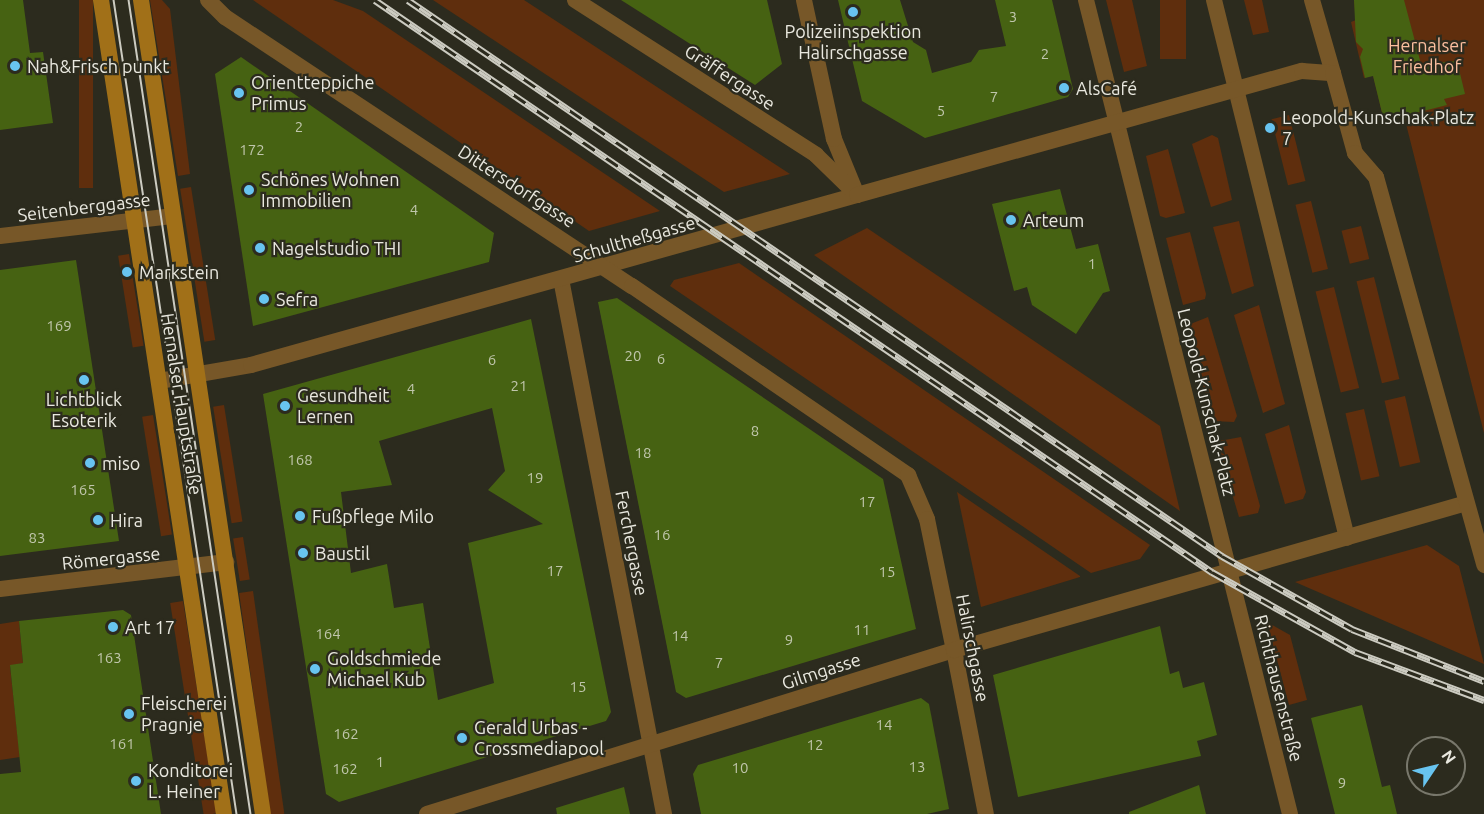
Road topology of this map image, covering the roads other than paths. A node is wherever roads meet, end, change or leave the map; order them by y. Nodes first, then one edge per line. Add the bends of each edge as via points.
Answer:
1 (101, 0) edge
2 (141, 0) edge
3 (208, 0) edge
4 (575, 0) edge
5 (804, 0) edge
6 (1086, 0) edge
7 (1214, 0) edge
8 (1312, 0) edge
9 (1333, 73) junction
10 (1234, 90) junction
11 (1117, 122) junction
12 (857, 195) junction
13 (172, 216) junction
14 (135, 219) junction
15 (0, 236) edge
16 (605, 268) junction
17 (561, 279) junction
18 (197, 376) junction
19 (159, 381) junction
20 (918, 491) joint
21 (1463, 504) junction
22 (1347, 538) junction
23 (226, 562) junction
24 (1484, 565) edge
25 (187, 569) junction
26 (1230, 572) junction
27 (0, 589) edge
28 (954, 650) junction
29 (651, 746) junction
30 (224, 814) edge
31 (263, 814) edge
32 (427, 814) edge
33 (664, 814) edge
34 (986, 814) edge
35 (1290, 814) edge

1 - 14 main road, Hernalser Hauptstraße
2 - 13 main road, Hernalser Hauptstraße
3 - 16 street, Dittersdorfgasse via 225,17
4 - 12 street, Gräffergasse via 816,155
5 - 12 street via 834,139
6 - 11 street, Leopold-Kunschak-Platz
7 - 10 street
8 - 9 street
9 - 10 street via 1302,71
9 - 21 street via 1355,153 1376,177
10 - 11 street
10 - 22 street
11 - 12 street, Schultheßgasse
11 - 26 street, Leopold-Kunschak-Platz
12 - 16 street, Schultheßgasse
13 - 14 street, Seitenberggasse
13 - 18 main road, Hernalser Hauptstraße
14 - 15 street, Seitenberggasse
14 - 19 main road, Hernalser Hauptstraße
16 - 17 street, Schultheßgasse
16 - 20 street, Dittersdorfgasse via 889,459
17 - 18 street, Schultheßgasse via 251,365
17 - 29 street, Ferchergasse
18 - 19 street, Schultheßgasse
18 - 23 main road, Hernalser Hauptstraße
19 - 25 main road, Hernalser Hauptstraße
20 - 28 street, Halirschgasse
21 - 22 street
21 - 24 street
22 - 26 street
23 - 25 street, Römergasse
23 - 31 main road, Hernalser Hauptstraße
25 - 27 street, Römergasse
25 - 30 main road, Hernalser Hauptstraße
26 - 28 street, Gilmgasse
26 - 35 street, Richthausenstraße
28 - 29 street, Gilmgasse
28 - 34 street, Halirschgasse
29 - 32 street, Gilmgasse
29 - 33 street, Ferchergasse

